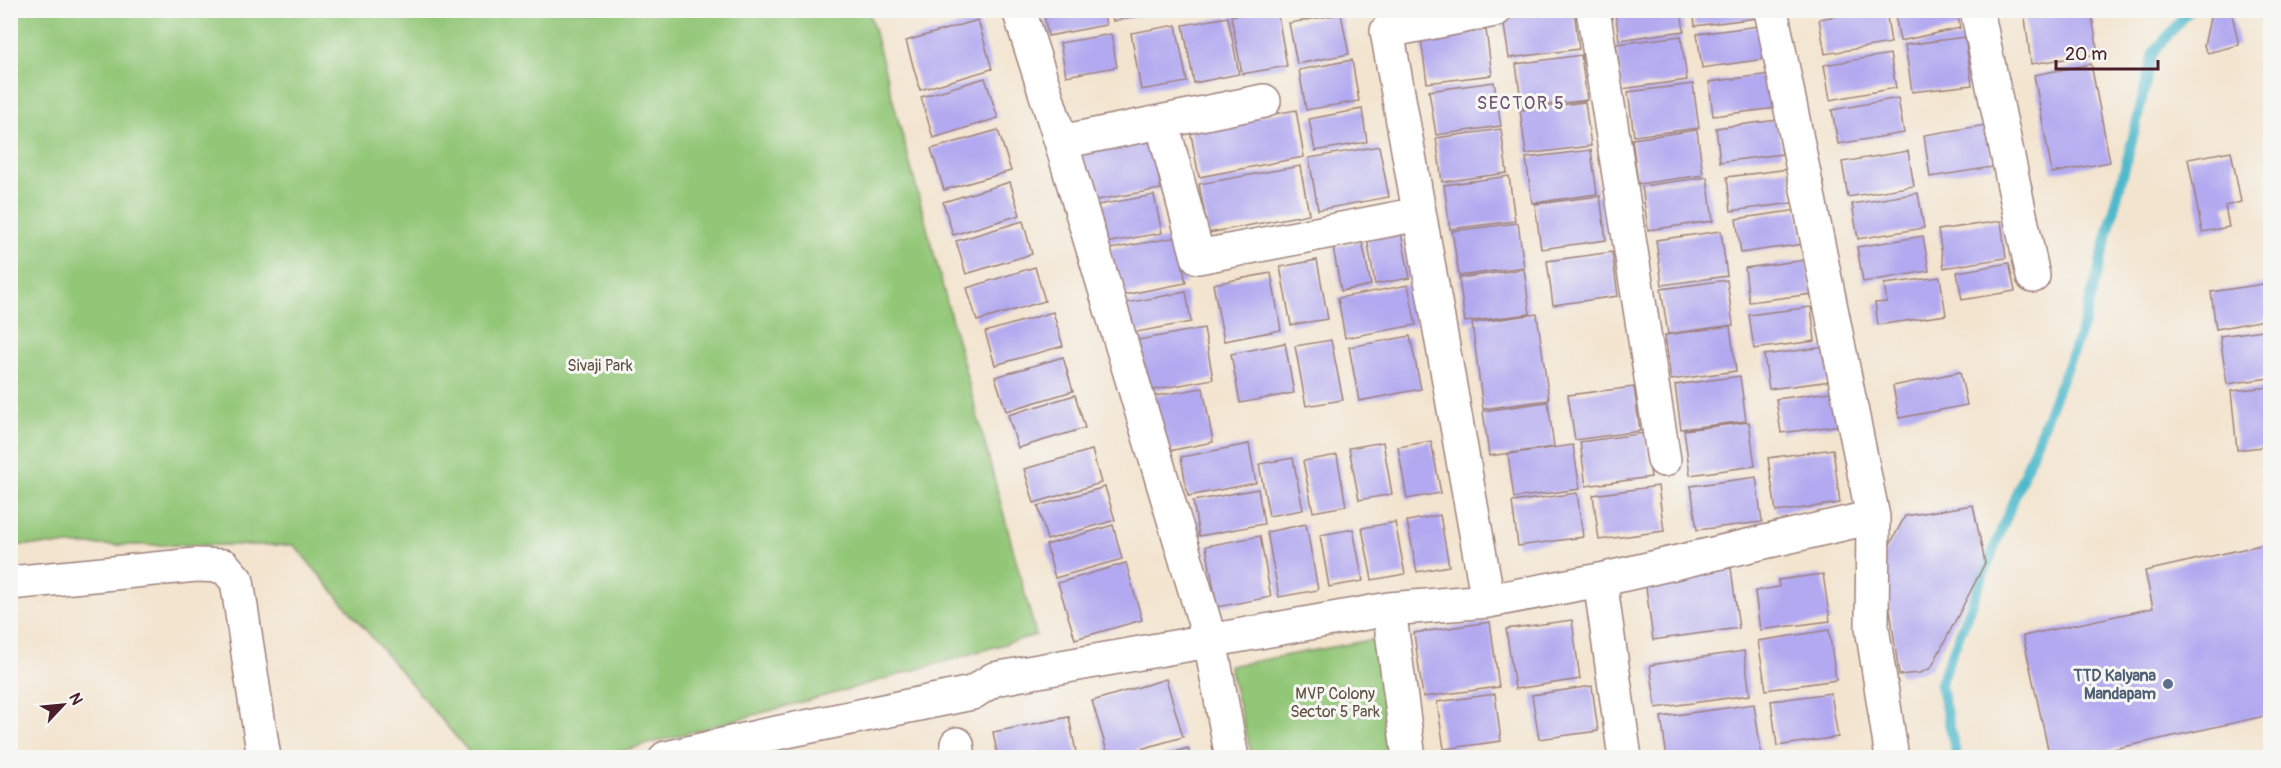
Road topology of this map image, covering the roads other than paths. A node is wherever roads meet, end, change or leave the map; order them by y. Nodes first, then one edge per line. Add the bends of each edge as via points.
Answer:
1 (1019, 10) edge
2 (1495, 10) edge
3 (1593, 10) edge
4 (1771, 10) edge
5 (1977, 10) edge
6 (1385, 21) edge
7 (1264, 101) dead end
8 (1162, 122) junction
9 (1061, 142) junction
10 (1419, 214) junction
11 (2033, 276) dead end
12 (1664, 460) dead end
13 (1873, 517) junction
14 (1600, 580) junction
15 (10, 583) edge
16 (1488, 601) junction
17 (1389, 609) junction
18 (1210, 640) junction
19 (264, 758) edge
20 (666, 758) edge
21 (1232, 758) edge
22 (1408, 758) edge
23 (1624, 758) edge
24 (1892, 758) edge

1 - 9 street
2 - 6 street
3 - 12 street
4 - 13 street
5 - 11 street
6 - 10 street
7 - 8 street
8 - 9 street
8 - 10 street via 1198,257
9 - 18 street
10 - 16 street
13 - 14 street
13 - 24 street via 1872,627
14 - 16 street
14 - 23 street
15 - 19 street via 224,566 237,581
16 - 17 street
17 - 18 street
17 - 22 street
18 - 20 street via 994,679 972,693
18 - 21 street

